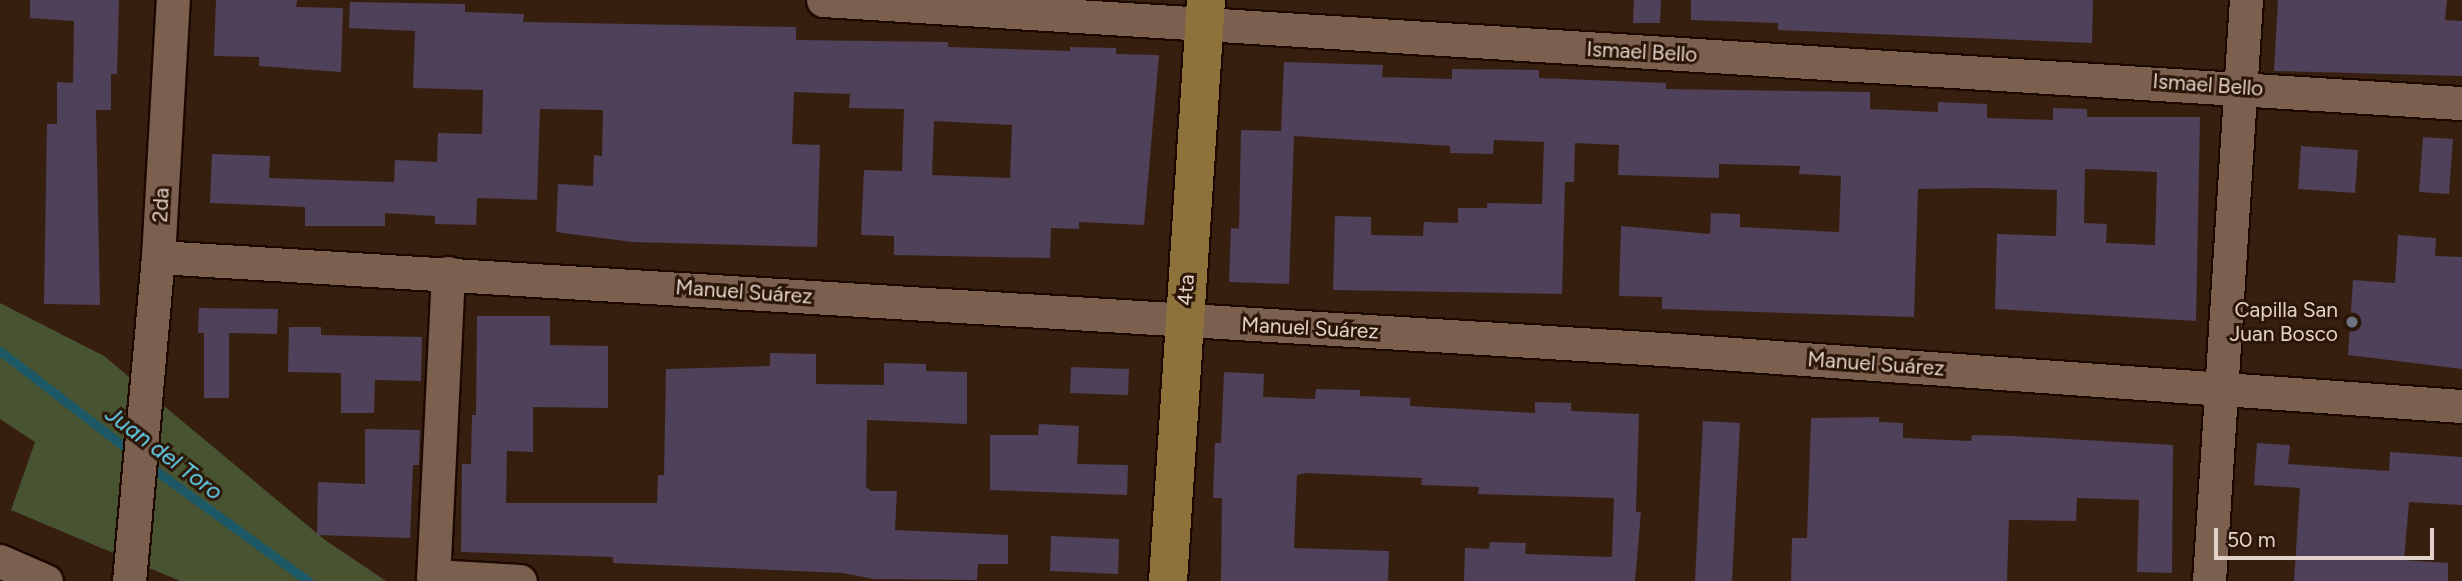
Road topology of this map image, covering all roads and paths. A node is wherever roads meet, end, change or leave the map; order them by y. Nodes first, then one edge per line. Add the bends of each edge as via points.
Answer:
1 (173, 0) edge
2 (823, 0) edge
3 (2246, 0) edge
4 (1205, 13) edge
5 (2239, 87) junction
6 (2462, 103) edge
7 (158, 257) junction
8 (448, 273) junction
9 (1184, 320) junction
10 (2220, 388) junction
11 (2462, 406) edge
12 (0, 561) edge
13 (46, 581) edge
14 (129, 581) edge
15 (520, 581) edge
16 (1168, 581) edge
17 (2209, 581) edge

1 - 7 street, 2da
2 - 4 street, Ismael Bello
3 - 5 street
4 - 5 street, Ismael Bello
4 - 9 main road, 4ta
5 - 6 street, Ismael Bello
5 - 10 street
7 - 8 street, Manuel Suárez
7 - 14 street, 2da
8 - 9 street, Manuel Suárez
8 - 15 street via 433,576
9 - 10 street, Manuel Suárez
9 - 16 main road, 4ta
10 - 11 street, Manuel Suárez
10 - 17 street
12 - 13 street

